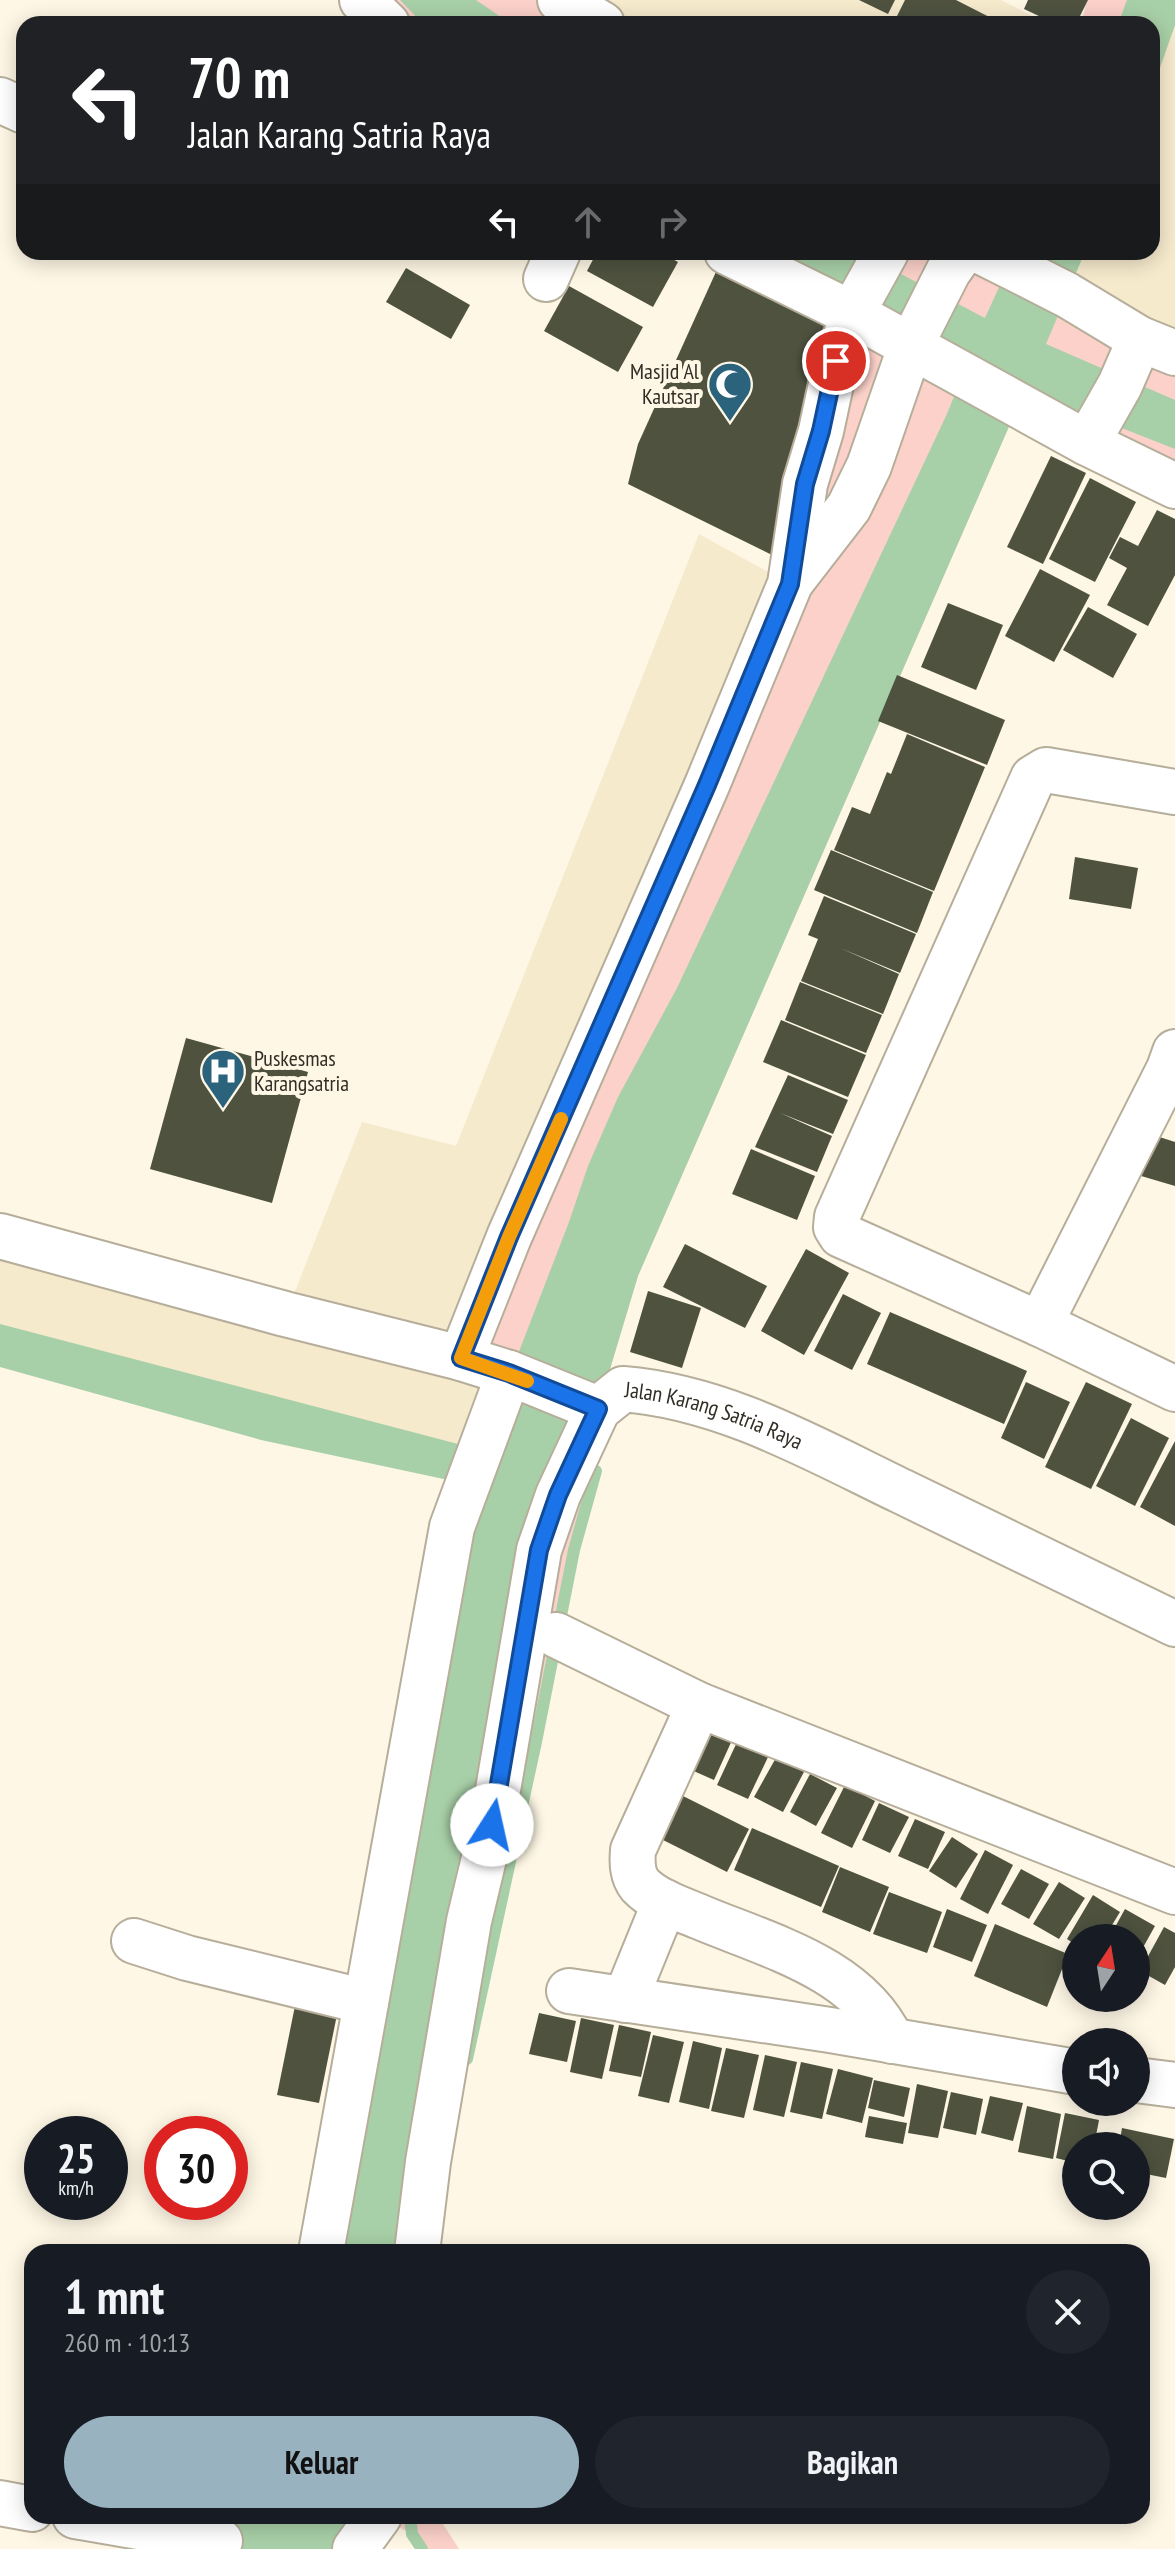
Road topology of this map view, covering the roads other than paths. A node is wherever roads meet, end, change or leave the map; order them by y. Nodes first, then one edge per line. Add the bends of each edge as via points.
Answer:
1 (362, 0) edge
2 (560, 0) edge
3 (379, 16) edge
4 (588, 16) edge
5 (746, 260) edge
6 (882, 260) edge
7 (963, 260) edge
8 (967, 260) edge
9 (857, 306) junction
10 (917, 335) junction
11 (1157, 346) edge
12 (1094, 433) junction
13 (1175, 486) edge
14 (790, 584) junction
15 (1175, 792) edge
16 (1175, 1052) edge
17 (0, 1236) edge
18 (1040, 1324) junction
19 (461, 1358) junction
20 (509, 1373) junction
21 (1175, 1389) edge
22 (598, 1409) junction
23 (1175, 1624) edge
24 (556, 1635) dead end
25 (699, 1705) junction
26 (1175, 1892) edge
27 (665, 1902) junction
28 (134, 1941) dead end
29 (569, 1991) dead end
30 (625, 2000) junction
31 (366, 2002) junction
32 (892, 2041) junction
33 (1062, 2070) edge
34 (1150, 2082) edge
35 (1175, 2085) edge
36 (322, 2244) edge
37 (418, 2244) edge
38 (0, 2503) edge
39 (24, 2508) edge
40 (136, 2524) edge
41 (373, 2524) edge
42 (221, 2535) edge
43 (355, 2549) edge

1 - 3 street
2 - 4 street
5 - 9 street
6 - 9 street
7 - 10 street
8 - 11 street via 1067,295
9 - 10 street
9 - 14 street via 836,361 805,484
10 - 12 street via 956,372 1018,405
10 - 14 street via 849,507
11 - 12 street
12 - 13 street
14 - 19 street
15 - 18 street via 1046,770 1033,778 837,1217 841,1235
16 - 18 street
17 - 19 street, Jalan Karang Satria Raya
18 - 21 street
19 - 20 street, Jalan Karang Satria Raya
20 - 22 street, Jalan Karang Satria Raya
20 - 31 street via 452,1527
22 - 23 street, Jalan Karang Satria Raya via 623,1389 723,1408
22 - 37 street via 539,1550 492,1825 469,1921
24 - 25 street
25 - 26 street
25 - 27 street via 633,1850 632,1867 640,1885
27 - 30 street
27 - 32 street via 817,1966 872,2007
28 - 31 street
29 - 30 street
30 - 32 street
31 - 36 street
32 - 33 street
34 - 35 street
38 - 39 street
40 - 42 street
41 - 43 street

